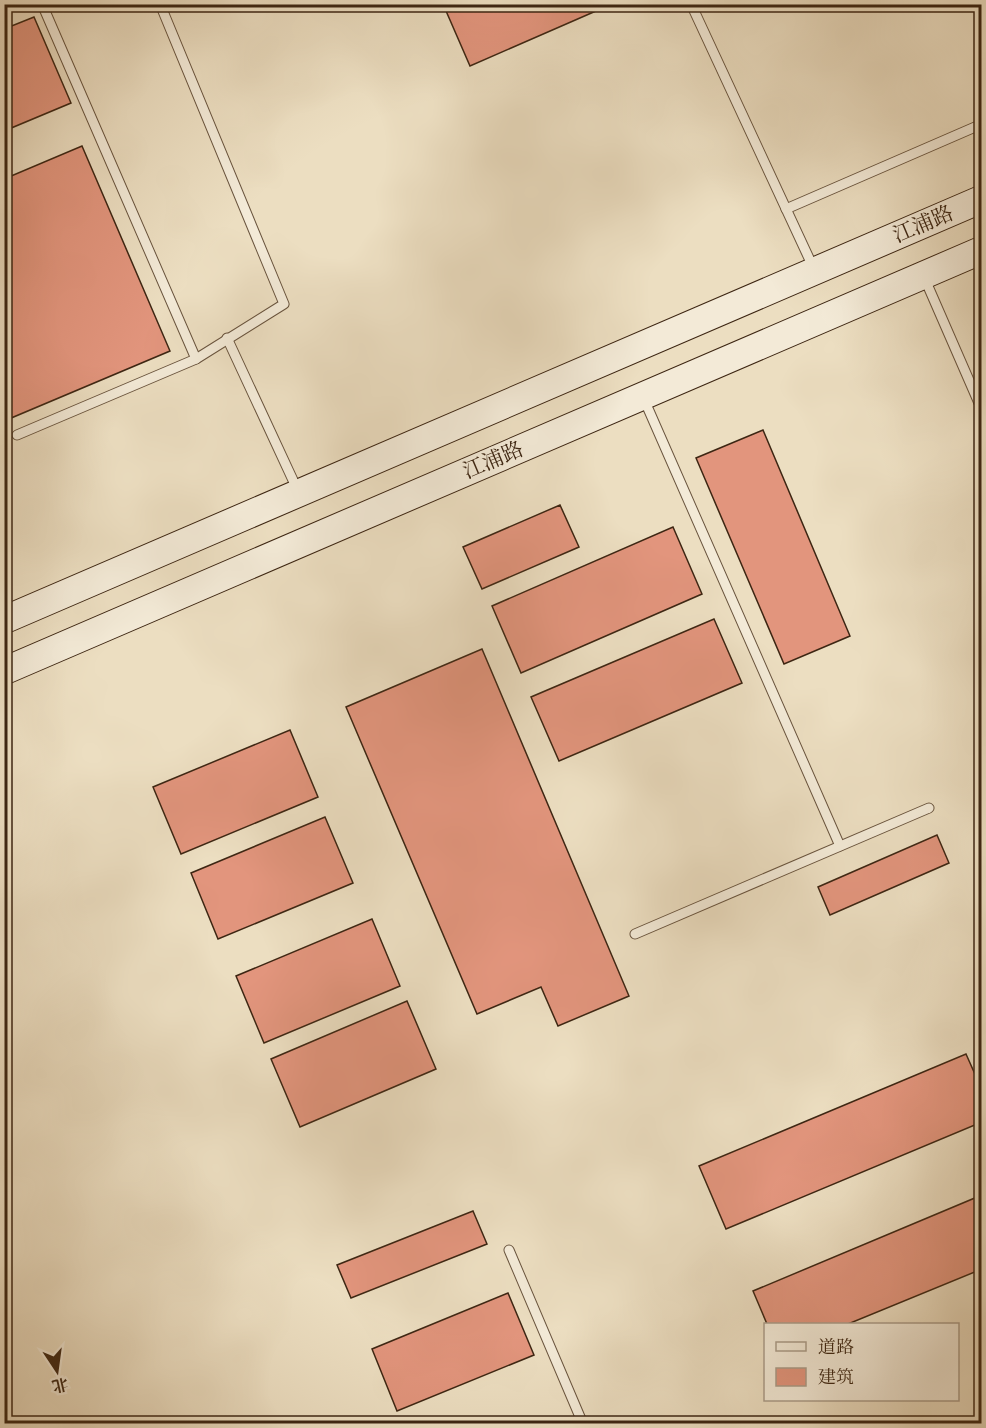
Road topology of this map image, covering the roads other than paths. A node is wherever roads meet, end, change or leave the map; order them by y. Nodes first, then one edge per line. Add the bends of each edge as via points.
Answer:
1 (42, 4) edge
2 (160, 4) edge
3 (691, 4) edge
4 (981, 124) edge
5 (981, 199) edge
6 (786, 208) junction
7 (981, 250) edge
8 (815, 271) junction
9 (923, 275) junction
10 (227, 338) junction
11 (196, 359) junction
12 (643, 396) junction
13 (981, 410) edge
14 (17, 435) dead end
15 (298, 493) junction
16 (4, 620) edge
17 (4, 671) edge
18 (929, 808) dead end
19 (840, 846) junction
20 (635, 934) dead end
21 (509, 1250) dead end
22 (583, 1424) edge

1 - 11 lane
2 - 10 lane via 284,304
3 - 6 lane
4 - 6 lane
5 - 8 street, 江浦路
6 - 8 lane
7 - 9 street, 江浦路
8 - 15 street, 江浦路
9 - 12 street, 江浦路
9 - 13 lane
10 - 11 lane
10 - 15 lane
11 - 14 lane
12 - 17 street, 江浦路
12 - 19 lane
15 - 16 street, 江浦路
18 - 19 lane
19 - 20 lane
21 - 22 lane

